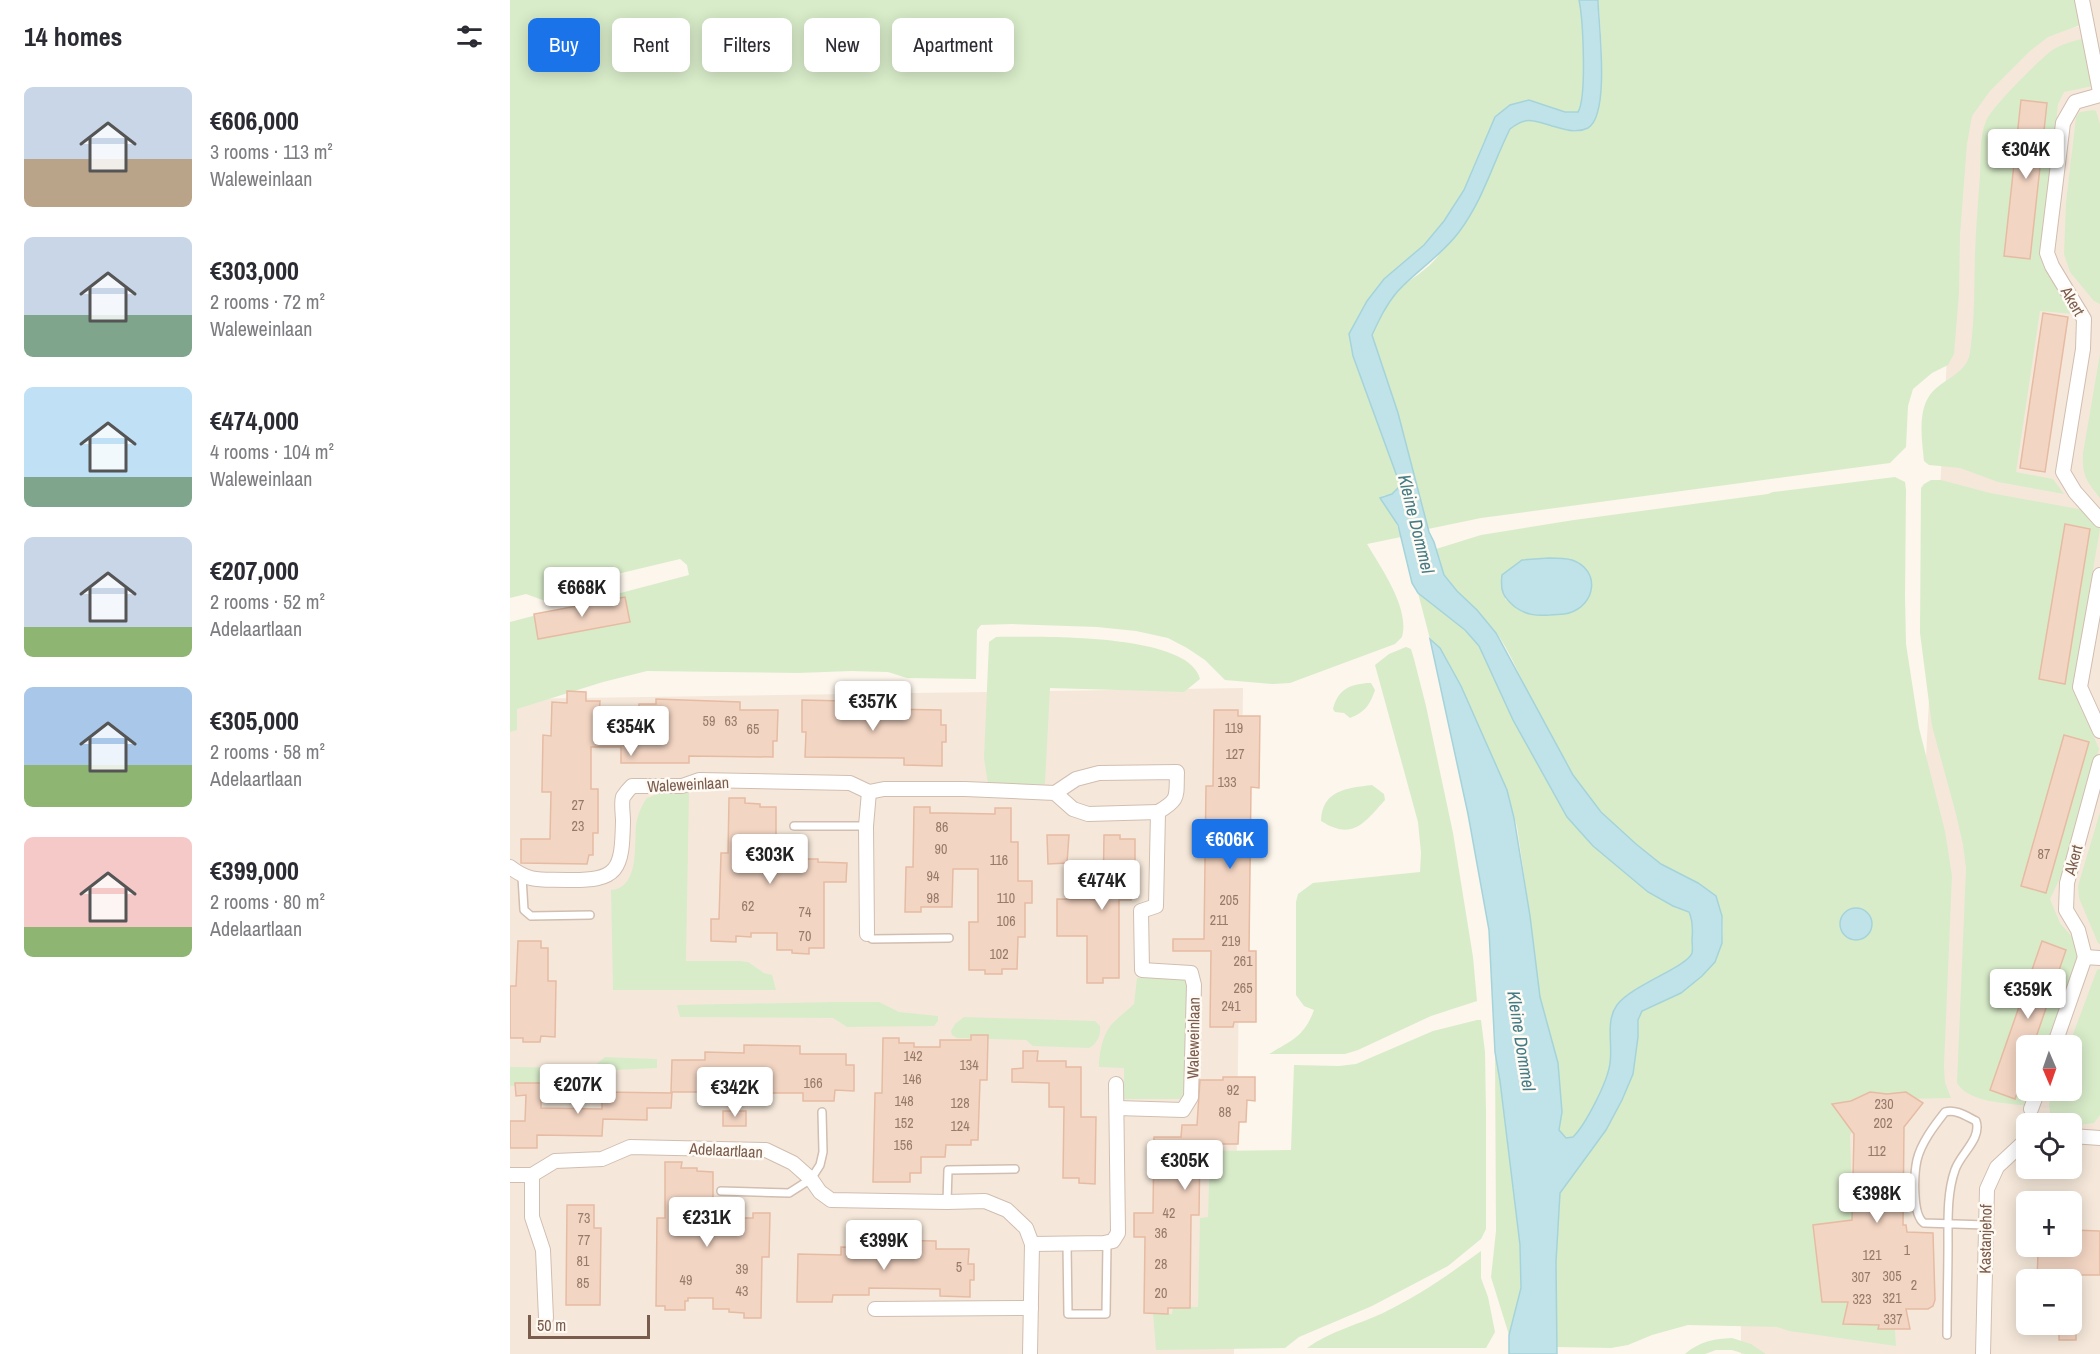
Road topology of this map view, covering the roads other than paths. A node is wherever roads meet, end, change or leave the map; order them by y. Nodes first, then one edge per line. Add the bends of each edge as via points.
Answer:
1 (2082, 0) edge
2 (2100, 93) edge
3 (2100, 520) edge
4 (2100, 575) edge
5 (2100, 731) edge
6 (2100, 762) edge
7 (869, 792) junction
8 (1055, 793) junction
9 (1158, 812) junction
10 (794, 826) dead end
11 (866, 826) junction
12 (510, 867) edge
13 (522, 877) junction
14 (590, 915) dead end
15 (867, 934) joint
16 (949, 938) dead end
17 (2085, 957) junction
18 (2100, 958) edge
19 (2058, 1035) edge
20 (1116, 1084) dead end
21 (2034, 1101) edge
22 (1117, 1108) junction
23 (2031, 1109) dead end
24 (822, 1112) dead end
25 (2082, 1137) edge
26 (2100, 1138) edge
27 (2016, 1148) edge
28 (1016, 1169) dead end
29 (510, 1175) edge
30 (532, 1175) junction
31 (811, 1179) junction
32 (721, 1191) dead end
33 (947, 1202) junction
34 (1948, 1224) junction
35 (1986, 1225) junction
36 (1107, 1243) junction
37 (1032, 1244) junction
38 (1067, 1244) junction
39 (1031, 1308) junction
40 (875, 1309) dead end
41 (546, 1318) dead end
42 (1947, 1335) dead end
43 (1029, 1354) edge
44 (1983, 1354) edge

1 - 2 street, Akert
2 - 3 street, Akert via 2075,102 2063,123 2047,253 2084,318 2083,349 2063,472
4 - 5 street via 2080,687
6 - 17 street, Akert via 2067,883 2066,910 2078,930
7 - 8 street, Waleweinlaan via 965,789
7 - 11 street
7 - 13 street, Waleweinlaan via 850,783 699,780 682,786 632,786 623,798 622,853 617,868 592,880
8 - 9 street via 1073,809 1088,814
8 - 9 street via 1076,779 1099,773 1177,772 1176,797
9 - 22 street, Waleweinlaan via 1156,906 1141,911 1142,970 1191,973 1191,1097 1183,1110
10 - 11 lane
11 - 15 street
12 - 13 street
13 - 14 lane via 524,910 531,916
15 - 16 lane via 872,939
17 - 18 street
17 - 19 street
20 - 22 street
21 - 23 street
22 - 36 street via 1118,1233
24 - 31 lane via 823,1152
25 - 26 street
27 - 35 street, Kastanjehof via 1991,1177
28 - 33 lane via 948,1170
29 - 30 street, Adelaartlaan
30 - 31 street, Adelaartlaan via 555,1161 602,1159 630,1147 640,1147 766,1150 793,1163
30 - 41 street via 531,1218 543,1250
31 - 32 lane via 789,1193
31 - 33 street, Adelaartlaan via 831,1200
33 - 37 street, Adelaartlaan via 985,1201 1007,1210 1026,1228
34 - 34 lane via 1955,1169 1978,1127 1976,1121 1955,1111 1944,1112 1917,1160 1917,1215 1924,1223
34 - 35 lane
34 - 42 lane
35 - 44 street, Kastanjehof
36 - 38 street
36 - 38 lane via 1106,1314 1068,1314
37 - 38 street
37 - 39 street
39 - 40 street
39 - 43 street

